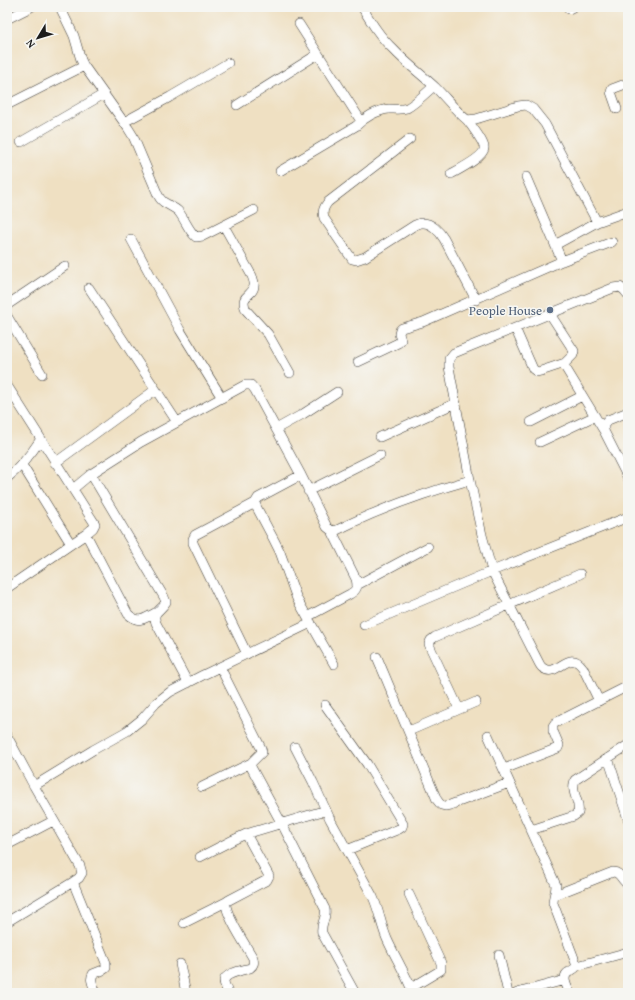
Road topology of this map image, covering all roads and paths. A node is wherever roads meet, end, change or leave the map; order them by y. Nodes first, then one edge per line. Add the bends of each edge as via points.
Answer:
1 (31, 7) edge
2 (60, 7) edge
3 (362, 7) edge
4 (7, 19) edge
5 (299, 24) dead end
6 (318, 54) junction
7 (228, 63) dead end
8 (84, 66) junction
9 (628, 83) edge
10 (434, 86) junction
11 (104, 94) junction
12 (7, 105) edge
13 (237, 105) dead end
14 (617, 109) dead end
15 (467, 120) junction
16 (361, 121) junction
17 (124, 122) junction
18 (410, 139) dead end
19 (21, 142) dead end
20 (280, 171) dead end
21 (451, 174) dead end
22 (526, 176) dead end
23 (254, 210) dead end
24 (628, 211) edge
25 (597, 222) junction
26 (224, 226) junction
27 (131, 239) dead end
28 (612, 242) dead end
29 (555, 245) junction
30 (562, 261) junction
31 (65, 266) dead end
32 (89, 288) dead end
33 (628, 296) edge
34 (476, 300) junction
35 (7, 305) edge
36 (550, 314) junction
37 (7, 316) edge
38 (515, 328) junction
39 (358, 362) dead end
40 (565, 363) junction
41 (290, 373) dead end
42 (42, 374) dead end
43 (8, 388) dead end
44 (155, 390) junction
45 (337, 392) dead end
46 (582, 396) junction
47 (222, 398) junction
48 (456, 403) junction
49 (628, 412) edge
50 (595, 416) junction
51 (177, 422) junction
52 (531, 422) dead end
53 (276, 429) junction
54 (604, 431) junction
55 (380, 437) dead end
56 (41, 439) junction
57 (540, 442) dead end
58 (380, 455) dead end
59 (55, 463) junction
60 (22, 465) junction
61 (627, 472) edge
62 (91, 474) junction
63 (301, 475) junction
64 (7, 478) edge
65 (470, 480) junction
66 (73, 488) junction
67 (308, 490) junction
68 (255, 503) junction
69 (628, 517) edge
70 (332, 531) junction
71 (86, 534) junction
72 (70, 544) junction
73 (428, 547) dead end
74 (492, 571) junction
75 (580, 574) dead end
76 (357, 585) junction
77 (7, 588) edge
78 (509, 604) junction
79 (155, 613) junction
80 (309, 620) junction
81 (364, 625) dead end
82 (247, 654) junction
83 (377, 657) dead end
84 (334, 664) dead end
85 (220, 667) junction
86 (188, 683) junction
87 (628, 686) edge
88 (599, 701) junction
89 (476, 702) dead end
90 (325, 705) dead end
91 (459, 709) junction
92 (409, 731) junction
93 (488, 735) dead end
94 (7, 736) edge
95 (628, 745) edge
96 (295, 747) dead end
97 (608, 758) junction
98 (251, 763) junction
99 (504, 769) junction
100 (509, 783) junction
101 (34, 786) junction
102 (202, 787) dead end
103 (326, 810) junction
104 (628, 819) edge
105 (53, 821) junction
106 (282, 824) junction
107 (531, 830) junction
108 (246, 834) junction
109 (7, 845) edge
110 (347, 850) junction
111 (200, 857) dead end
112 (73, 882) junction
113 (628, 884) edge
114 (409, 894) dead end
115 (555, 895) junction
116 (226, 902) junction
117 (10, 920) dead end
118 (184, 923) dead end
119 (628, 952) edge
120 (499, 955) dead end
121 (180, 964) dead end
122 (577, 966) junction
123 (565, 980) junction
124 (412, 991) edge
125 (96, 993) edge
126 (186, 993) edge
127 (228, 993) edge
128 (355, 993) edge
129 (508, 993) edge
130 (517, 993) edge
131 (570, 993) edge

1 - 4 street
2 - 8 street via 74,36
3 - 10 street via 389,46
5 - 6 street
6 - 13 street
6 - 16 street
7 - 17 street
8 - 11 street
8 - 12 street
9 - 14 street via 612,89
10 - 15 street
10 - 16 street via 408,107 382,110
11 - 17 street
11 - 19 street
15 - 21 street via 482,141 484,151 478,158
15 - 25 street via 518,106 526,105 533,109 545,124
16 - 20 street
17 - 26 street via 133,136 158,195 162,201 177,210 191,233 196,237 203,236
18 - 34 street via 328,202 322,212 324,218 352,259 356,260 422,222 429,224 444,239
22 - 29 street
23 - 26 street
24 - 25 street
25 - 29 street
26 - 41 street via 254,282 252,291 244,298 246,310 268,334
27 - 47 street via 180,330
28 - 30 street
29 - 30 street
30 - 34 street
31 - 35 street
32 - 44 street
33 - 36 street via 620,287 613,288
34 - 39 street via 402,328 399,334 401,340 398,343
36 - 38 street
36 - 40 street via 574,351 574,355
37 - 42 street
38 - 40 street via 536,372
38 - 48 street via 454,353 449,359
40 - 46 street via 565,368
43 - 56 street
44 - 51 street
44 - 59 street
45 - 53 street
46 - 50 street
46 - 52 street
47 - 51 street
47 - 53 street via 245,385 251,385
48 - 55 street
48 - 65 street
49 - 54 street via 608,420 604,425
50 - 54 street
50 - 57 street
51 - 62 street
53 - 63 street
54 - 61 street
56 - 59 street
56 - 60 street
58 - 67 street
59 - 66 street
60 - 64 street
60 - 72 street
62 - 66 street
62 - 79 street via 164,596 164,606
63 - 67 street
63 - 68 street via 258,498
65 - 70 street via 422,494
65 - 74 street
66 - 71 street via 95,524
67 - 70 street via 327,527
68 - 80 street via 274,540 297,599
68 - 82 street via 195,535 193,539
69 - 74 street
70 - 76 street
71 - 72 street
71 - 79 street via 128,614 140,620
72 - 77 street
73 - 76 street
74 - 78 street
74 - 81 street
75 - 78 street
76 - 80 street via 355,591
78 - 88 street via 543,668 554,669 576,660 583,668
78 - 91 street via 431,640 429,644
79 - 86 street via 156,624
80 - 82 street
80 - 84 street
82 - 85 street
83 - 92 street
85 - 86 street
85 - 98 street via 261,748 262,752
86 - 101 street via 161,698 127,731
87 - 88 street
88 - 99 street via 552,726 558,748
89 - 91 street
90 - 110 street via 403,824 399,829
91 - 92 street
92 - 100 street via 441,805 450,805
93 - 99 street
94 - 101 street
95 - 97 street
96 - 103 street
97 - 104 street
97 - 107 street via 575,780 573,790 578,813
98 - 102 street
98 - 106 street via 253,772
99 - 100 street
100 - 107 street
101 - 105 street
103 - 106 street
103 - 110 street
105 - 109 street
105 - 112 street via 80,866 82,873
106 - 108 street
106 - 128 street via 325,909 322,933
107 - 115 street via 554,879
108 - 111 street
108 - 116 street via 269,876 267,880
110 - 124 street via 373,897 386,938
112 - 117 street
112 - 125 street via 106,963 106,968 90,977
113 - 115 street via 619,873 613,872
114 - 124 street via 441,963 441,970
115 - 122 street via 553,903
116 - 118 street
116 - 127 street via 229,916 254,962 250,968 226,976 224,985
119 - 122 street
120 - 129 street
121 - 126 street
122 - 123 street via 566,973
123 - 130 street
123 - 131 street

